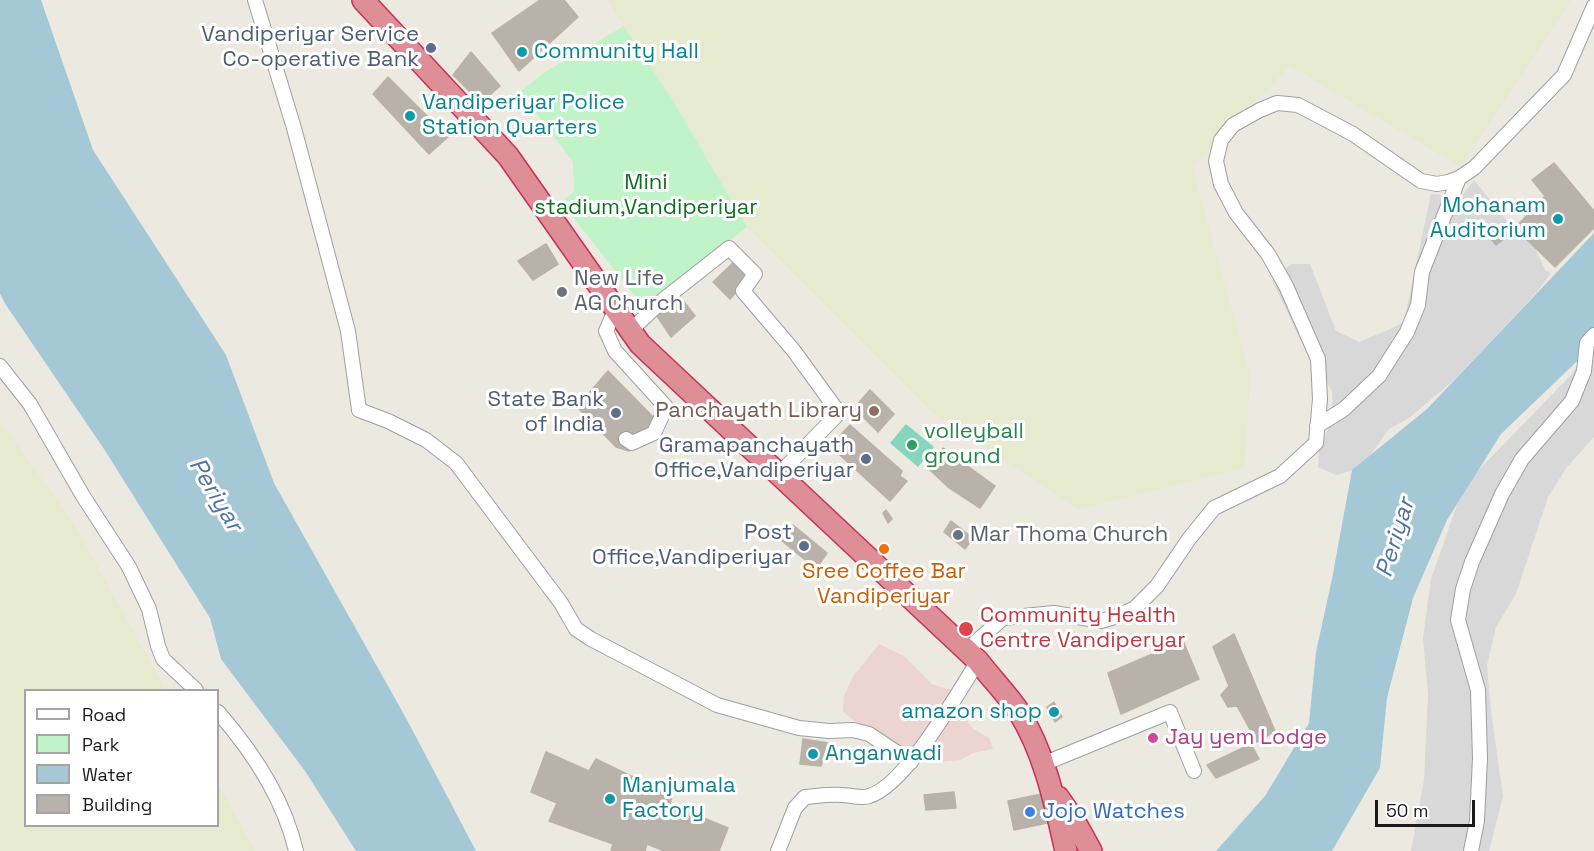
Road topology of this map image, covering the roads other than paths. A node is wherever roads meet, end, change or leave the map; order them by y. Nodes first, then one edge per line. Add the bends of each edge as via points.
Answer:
1 (255, 0) edge
2 (363, 0) edge
3 (1594, 6) edge
4 (1459, 178) junction
5 (616, 308) junction
6 (631, 330) junction
7 (1594, 335) edge
8 (0, 366) edge
9 (1317, 426) junction
10 (626, 439) dead end
11 (791, 483) junction
12 (973, 656) junction
13 (195, 689) edge
14 (219, 713) edge
15 (911, 762) junction
16 (1043, 765) junction
17 (1194, 771) dead end
18 (1052, 790) junction
19 (296, 851) edge
20 (778, 851) edge
21 (1066, 851) edge
22 (1090, 851) edge
23 (1471, 851) edge

1 - 15 street via 348,331 359,410 426,440 456,464 561,603 576,629 591,639 717,705 799,728 869,734
2 - 5 highway via 508,156
3 - 4 street via 1564,75 1474,168
4 - 9 street via 1422,272 1418,305 1407,332 1379,376 1344,409
4 - 9 street via 1437,184 1421,181 1353,134 1298,105 1277,103 1260,110 1233,125 1221,140 1216,161 1221,184 1286,286 1318,359
5 - 6 highway
5 - 10 street via 606,331 615,351 666,407 654,433 632,443
6 - 11 highway via 640,344
6 - 11 street via 729,248 734,251 755,274 742,291 794,351 839,413
7 - 23 street via 1587,343 1584,371 1572,401 1522,459 1502,494 1463,589 1458,620 1478,690 1480,758 1477,821
8 - 13 street via 30,404 129,567 149,609 163,659
9 - 12 street via 1316,443 1280,476 1214,508 1157,586 1135,608 1101,621 1054,613 1003,618
11 - 12 highway
12 - 15 street via 940,723
12 - 16 highway via 1018,711
14 - 19 street via 269,781
15 - 20 street via 869,797 805,797 795,808
16 - 17 street via 1170,712
16 - 18 highway
18 - 21 highway
18 - 22 highway via 1074,819

